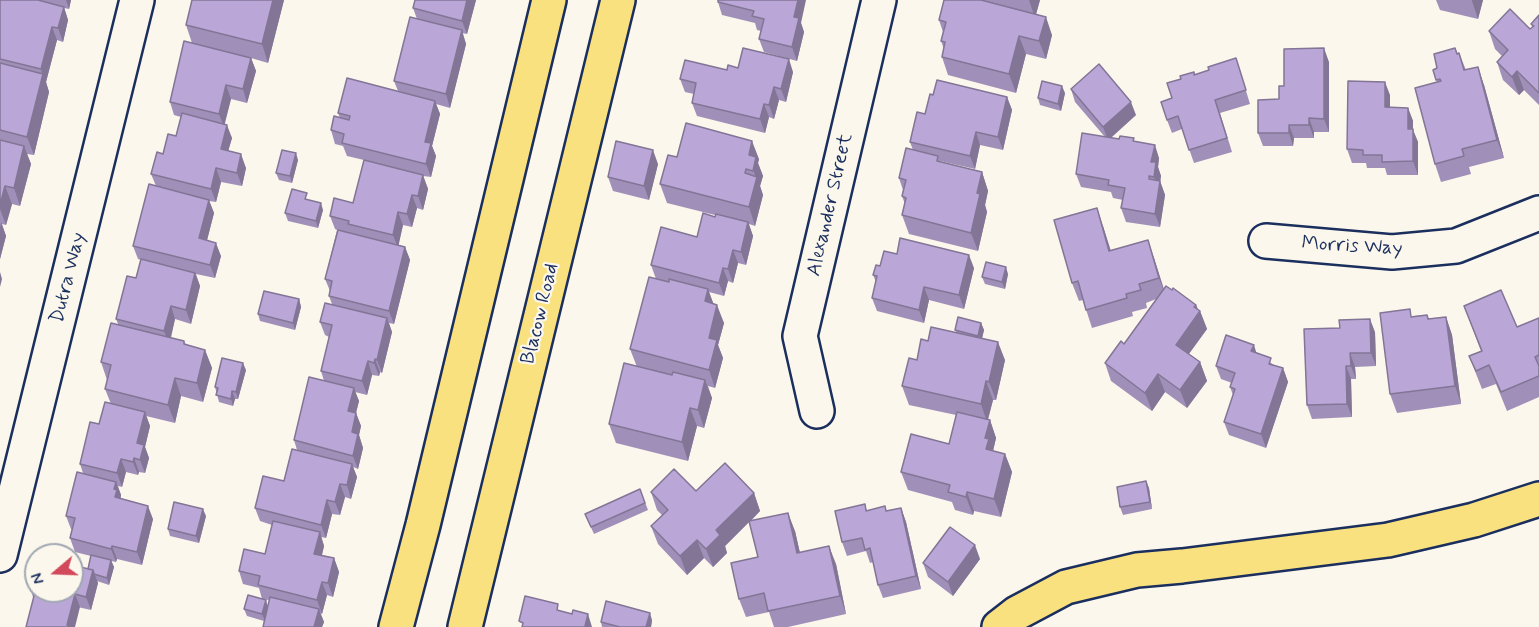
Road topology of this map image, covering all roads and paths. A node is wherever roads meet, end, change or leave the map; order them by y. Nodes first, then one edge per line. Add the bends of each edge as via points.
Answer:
1 (137, 0) edge
2 (549, 0) edge
3 (618, 0) edge
4 (879, 0) edge
5 (1539, 213) edge
6 (1266, 241) dead end
7 (817, 411) dead end
8 (1539, 499) edge
9 (0, 555) edge
10 (396, 627) edge
11 (465, 627) edge
12 (999, 627) edge

1 - 9 street, Dutra Way
2 - 10 main road
3 - 11 main road, Blacow Road
4 - 7 street, Alexander Street via 800,336
5 - 6 street, Morris Way via 1456,246 1392,252
8 - 12 main road via 1474,520 1388,540 1127,572 1066,587

